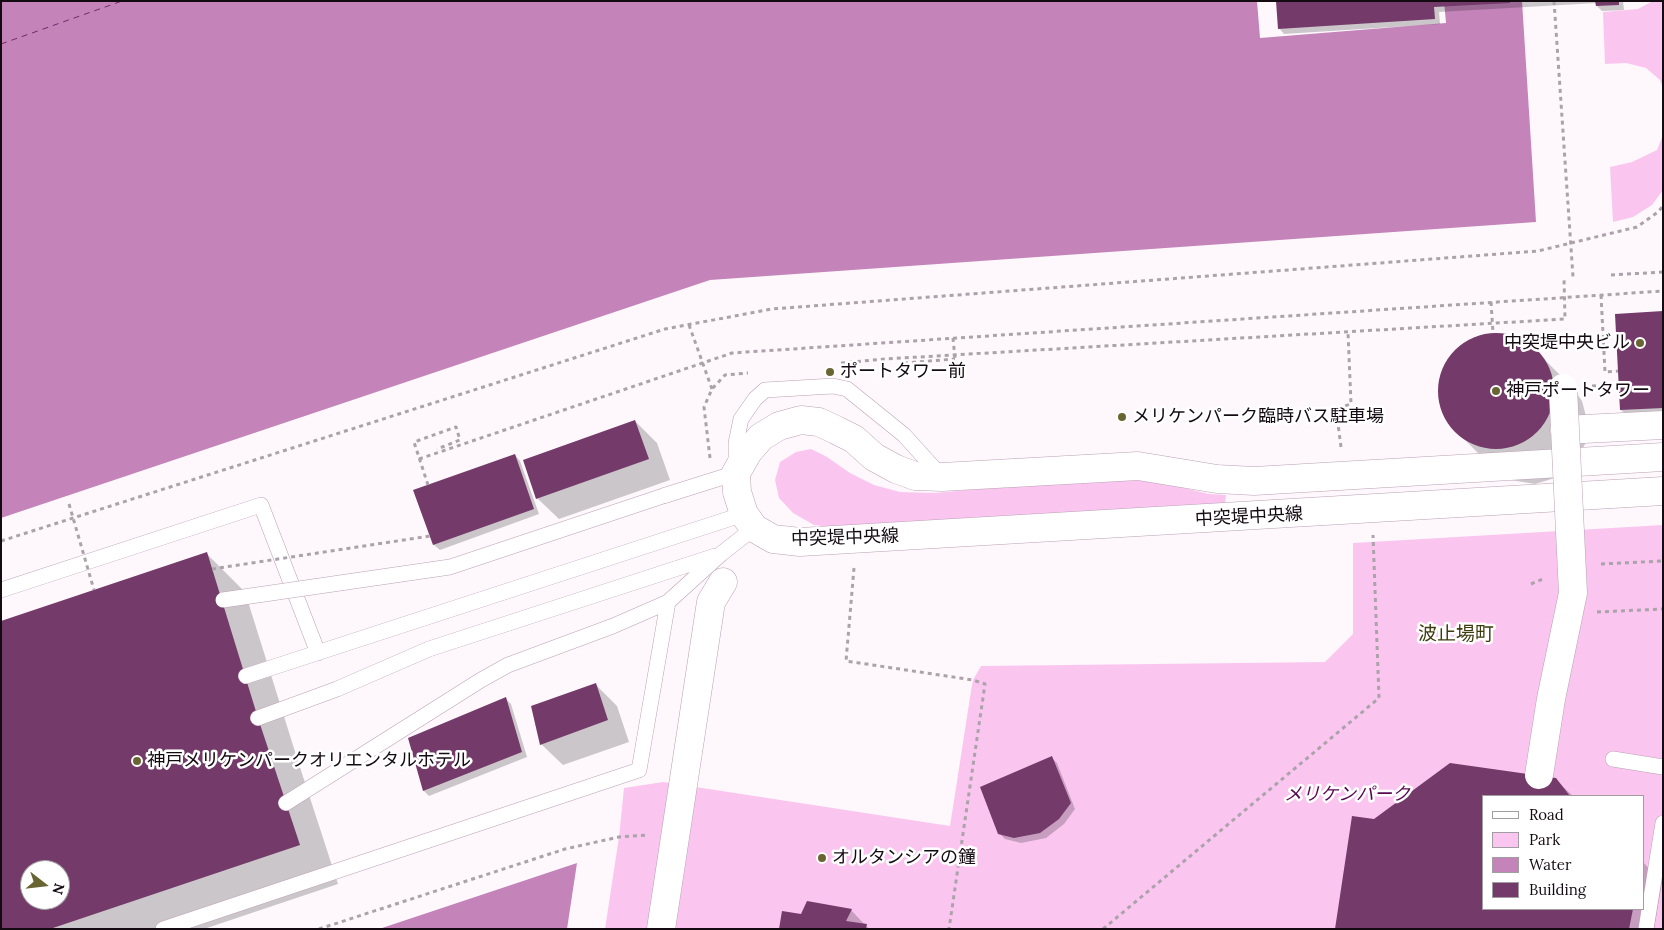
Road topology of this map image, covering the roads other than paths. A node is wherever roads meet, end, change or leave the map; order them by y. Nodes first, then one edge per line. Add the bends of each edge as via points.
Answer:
1 (1563, 388) dead end
2 (1663, 425) edge
3 (1564, 430) junction
4 (1663, 457) edge
5 (736, 473) junction
6 (942, 477) junction
7 (1663, 491) edge
8 (749, 521) junction
9 (721, 554) junction
10 (723, 582) dead end
11 (1, 590) edge
12 (223, 600) dead end
13 (668, 602) junction
14 (318, 653) junction
15 (246, 676) dead end
16 (258, 718) dead end
17 (1613, 759) dead end
18 (1663, 767) edge
19 (1539, 775) dead end
20 (286, 804) dead end
21 (1663, 823) edge
22 (163, 929) edge
23 (661, 929) edge
24 (1646, 929) edge

1 - 3 street, bridge
2 - 3 street
3 - 19 street, bridge via 1573,593
4 - 6 street, 中突堤中央線 via 1254,481 1216,479 1138,466
5 - 6 street, 中突堤中央線 via 761,437 779,426 801,420 819,422 854,439 874,457 896,469 915,476
5 - 6 lane via 736,443 741,419 765,390 833,386 846,389 904,435
5 - 8 street via 737,492
5 - 12 lane, bridge via 450,567
7 - 8 street, 中突堤中央線 via 800,542 773,539
8 - 9 lane
8 - 14 lane
9 - 13 lane
9 - 16 lane via 429,649 337,689
10 - 23 street via 711,602
11 - 14 lane via 261,505
13 - 20 lane via 501,669
13 - 22 lane via 639,770
14 - 15 lane
17 - 18 lane
21 - 24 lane

